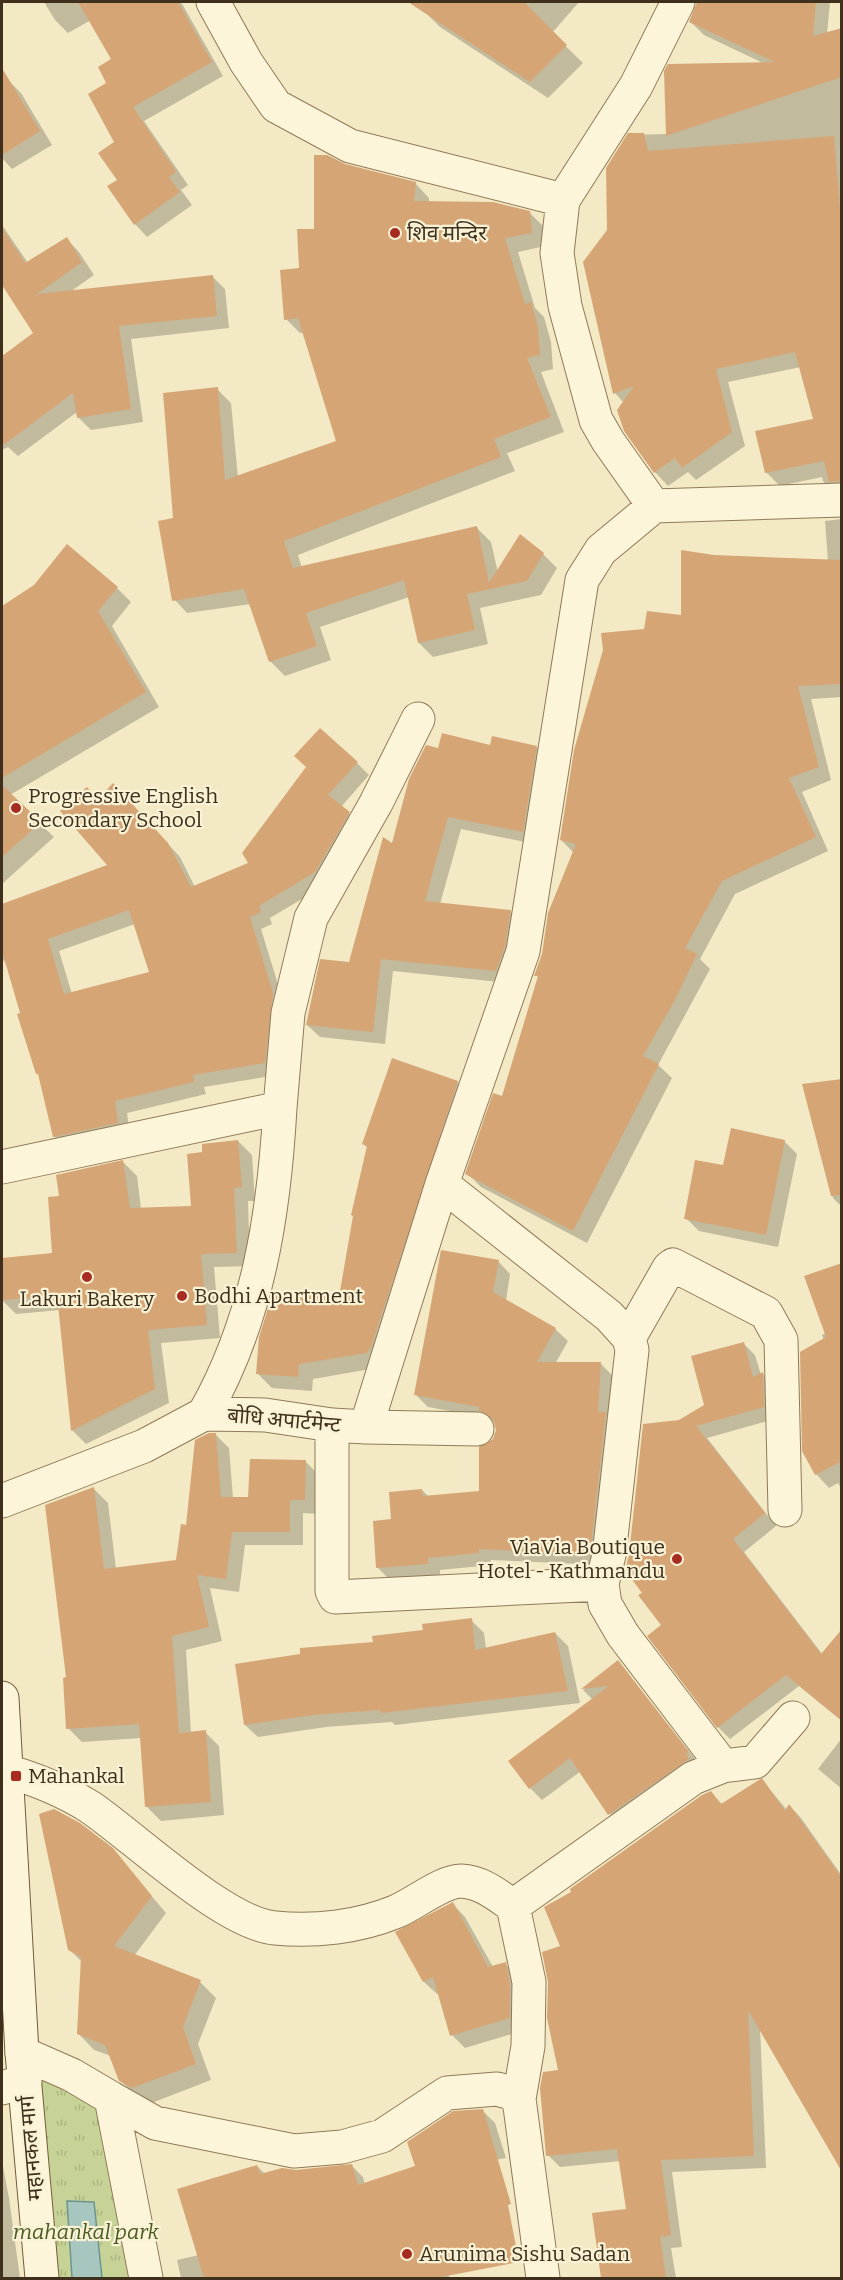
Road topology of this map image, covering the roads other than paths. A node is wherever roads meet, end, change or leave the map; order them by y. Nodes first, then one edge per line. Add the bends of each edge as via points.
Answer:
1 (213, 2) edge
2 (678, 2) edge
3 (563, 200) junction
4 (842, 500) edge
5 (654, 506) junction
6 (418, 718) dead end
7 (280, 1108) junction
8 (2, 1167) edge
9 (442, 1184) junction
10 (629, 1338) junction
11 (204, 1414) junction
12 (332, 1425) junction
13 (366, 1427) junction
14 (477, 1429) dead end
15 (2, 1501) edge
16 (785, 1510) dead end
17 (602, 1584) junction
18 (2, 1698) edge
19 (793, 1718) dead end
20 (723, 1766) junction
21 (4, 1771) edge
22 (513, 1906) junction
23 (16, 2074) edge
24 (111, 2098) junction
25 (519, 2099) junction
26 (42, 2278) edge
27 (146, 2278) edge
28 (543, 2278) edge

1 - 3 street via 276,106 350,146
2 - 3 street via 636,86
3 - 5 street via 557,253 566,306 596,420
4 - 5 street
5 - 9 street via 601,550 582,580 523,951
6 - 7 street via 376,803 311,918 288,1013
7 - 8 street
7 - 11 street via 265,1251 225,1378
9 - 10 street via 609,1316
9 - 13 street
10 - 16 street via 673,1265 766,1313 781,1340
10 - 17 street via 632,1350 609,1555
11 - 12 street, बोधि अपार्टमेन्ट via 265,1415
11 - 15 street, बोधि अपार्टमेन्ट via 144,1446
12 - 13 street, बोधि अपार्टमेन्ट
12 - 17 street via 335,1596
13 - 14 street, बोधि अपार्टमेन्ट
17 - 20 street via 605,1604 623,1635
18 - 21 street, महानकल मार्ग
19 - 20 street via 755,1762
20 - 22 street via 693,1778
21 - 22 street via 53,1785 234,1912 273,1928 361,1924 397,1912 456,1882 484,1886
21 - 23 street, महानकल मार्ग
22 - 25 street via 529,1982 528,2046
23 - 24 street via 72,2075
23 - 26 street, महानकल मार्ग
24 - 25 street via 155,2123 294,2151 342,2147 382,2136 447,2093 497,2089
24 - 27 street
25 - 28 street

